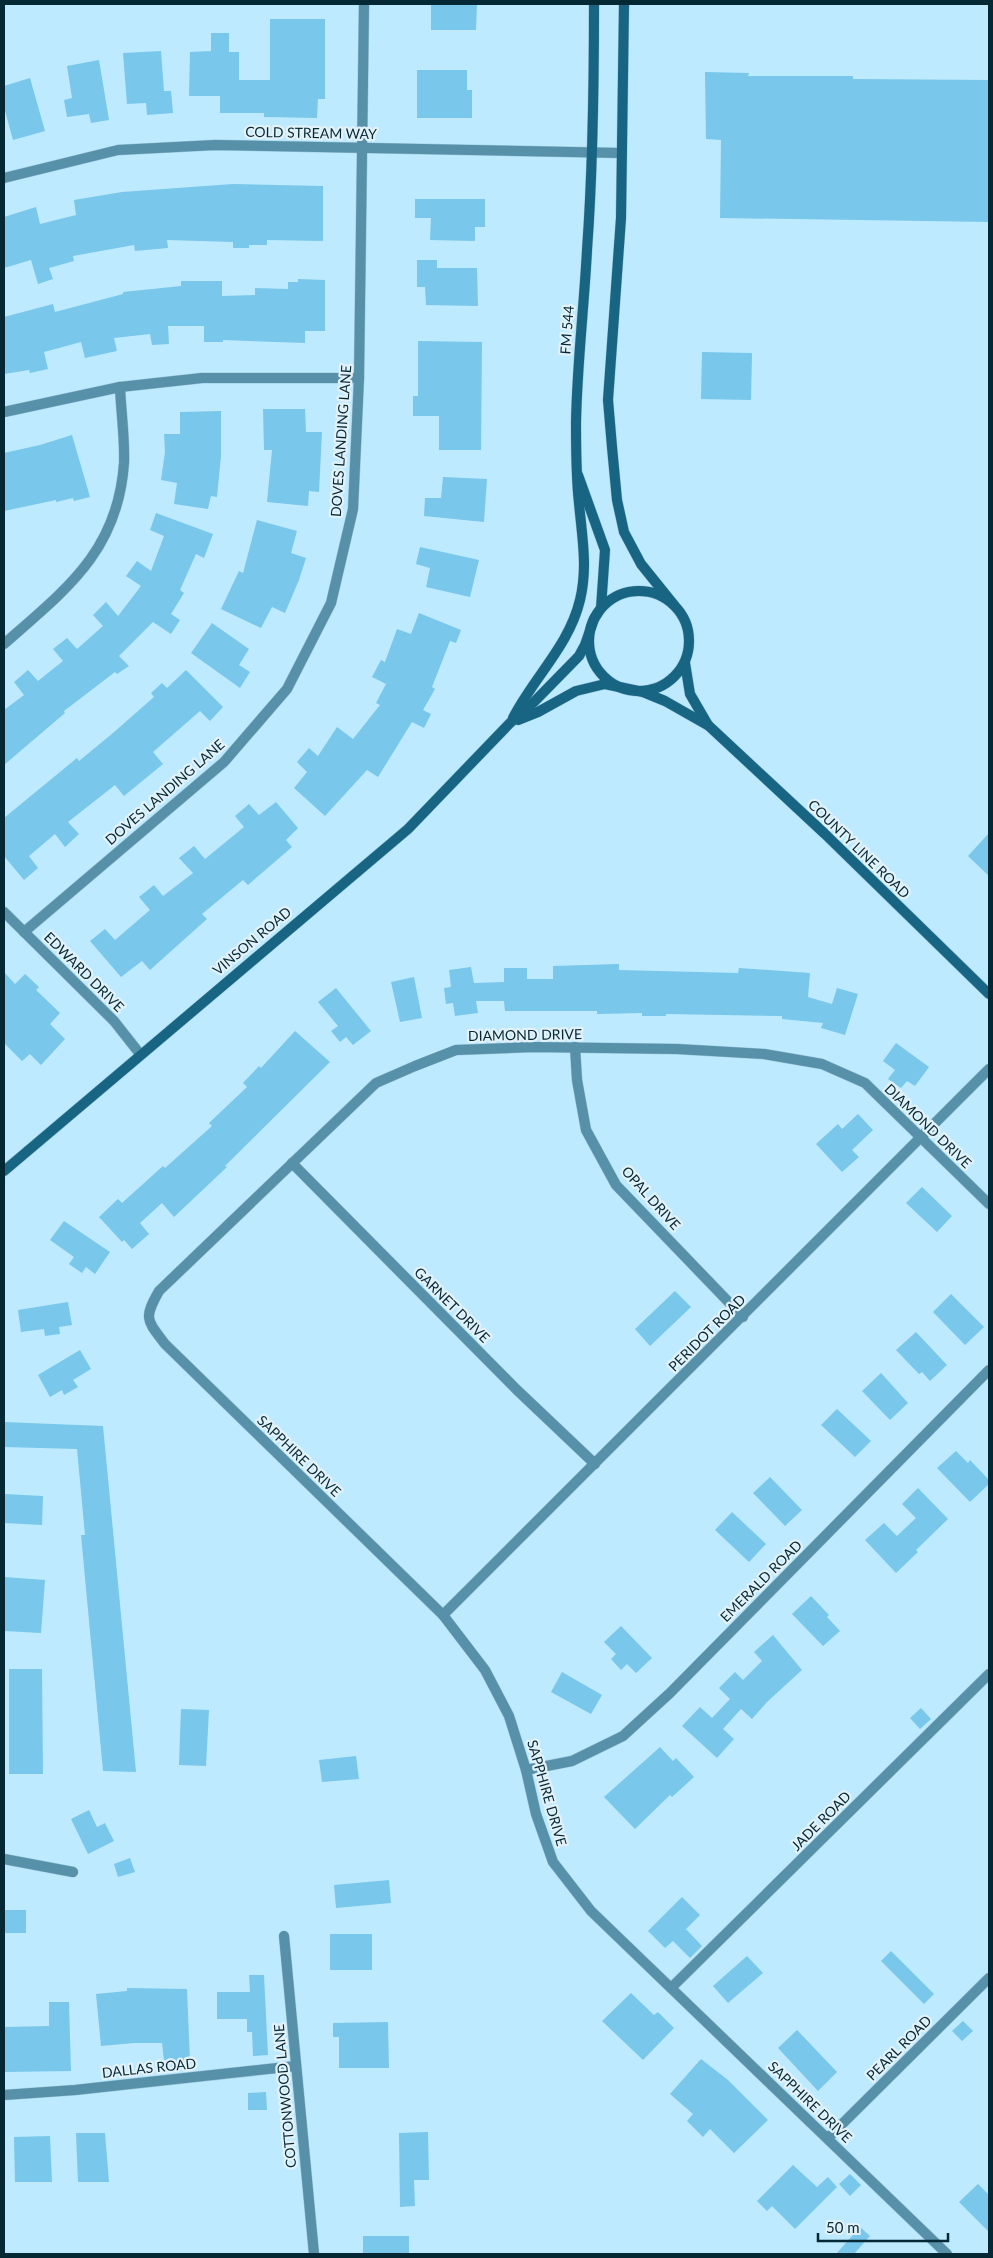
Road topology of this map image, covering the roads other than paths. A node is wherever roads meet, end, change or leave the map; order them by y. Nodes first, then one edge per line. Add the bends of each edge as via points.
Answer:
1 (364, 4) edge
2 (594, 4) edge
3 (624, 4) edge
4 (362, 148) junction
5 (593, 152) junction
6 (621, 153) junction
7 (4, 178) edge
8 (359, 378) junction
9 (120, 387) junction
10 (4, 412) edge
11 (578, 475) junction
12 (674, 605) junction
13 (601, 608) junction
14 (589, 633) junction
15 (4, 644) edge
16 (685, 663) junction
17 (613, 684) junction
18 (643, 692) junction
19 (510, 723) junction
20 (709, 726) junction
21 (4, 912) edge
22 (24, 932) junction
23 (989, 994) edge
24 (575, 1047) junction
25 (140, 1054) junction
26 (989, 1069) edge
27 (920, 1138) junction
28 (292, 1163) junction
29 (4, 1171) edge
30 (989, 1204) edge
31 (743, 1317) junction
32 (165, 1344) joint
33 (989, 1370) edge
34 (595, 1464) junction
35 (443, 1615) junction
36 (989, 1674) edge
37 (526, 1770) junction
38 (4, 1859) edge
39 (73, 1872) dead end
40 (284, 1936) dead end
41 (989, 1978) edge
42 (672, 1988) junction
43 (296, 2066) junction
44 (4, 2095) edge
45 (828, 2138) junction
46 (314, 2254) edge
47 (947, 2254) edge

1 - 4 street, DOVES LANDING LANE
2 - 5 main road, FM 544
3 - 6 main road
4 - 5 street, COLD STREAM WAY
4 - 7 street, COLD STREAM WAY via 215,145 118,150
4 - 8 street, DOVES LANDING LANE
5 - 6 street, COLD STREAM WAY
5 - 11 main road, FM 544 via 580,322 576,424
6 - 12 main road via 621,218 608,400 617,500 632,551
8 - 9 street via 202,378
8 - 22 street, DOVES LANDING LANE via 353,508 331,603 287,689 224,762
9 - 10 street
9 - 15 street via 124,463 117,508 99,549 70,585
11 - 13 main road via 605,550
11 - 19 main road, FM 544 via 585,566 579,602 566,638 522,700
12 - 13 main road via 660,595 639,591 618,595
12 - 16 main road via 688,627 690,648
13 - 14 main road
14 - 17 main road via 593,662
14 - 19 main road via 579,656
16 - 18 main road via 676,677
16 - 20 main road via 690,694
17 - 18 main road
17 - 19 main road via 576,691
18 - 20 main road
19 - 25 main road, VINSON ROAD via 408,829
20 - 23 main road, COUNTY LINE ROAD
21 - 22 street, EDWARD DRIVE
22 - 25 street, EDWARD DRIVE via 114,1021
24 - 27 street, DIAMOND DRIVE via 755,1054 822,1064 865,1083
24 - 28 street, DIAMOND DRIVE via 456,1050 415,1066 376,1083
24 - 31 street, OPAL DRIVE via 586,1130 616,1184
25 - 29 main road, VINSON ROAD
26 - 27 street, PERIDOT ROAD
27 - 30 street, DIAMOND DRIVE
27 - 31 street, PERIDOT ROAD
28 - 32 street, DIAMOND DRIVE via 159,1291 148,1309 150,1324
28 - 34 street, GARNET DRIVE
31 - 34 street, PERIDOT ROAD
32 - 35 street, SAPPHIRE DRIVE
33 - 37 street, EMERALD ROAD via 677,1686 623,1736 572,1761
34 - 35 street, PERIDOT ROAD
35 - 37 street, SAPPHIRE DRIVE via 485,1670 509,1716
36 - 42 street, JADE ROAD
37 - 42 street, SAPPHIRE DRIVE via 536,1814 553,1862 591,1911
38 - 39 street
40 - 43 street, COTTONWOOD LANE
41 - 45 street, PEARL ROAD
42 - 45 street, SAPPHIRE DRIVE
43 - 44 street, DALLAS ROAD
43 - 46 street, COTTONWOOD LANE
45 - 47 street, SAPPHIRE DRIVE

